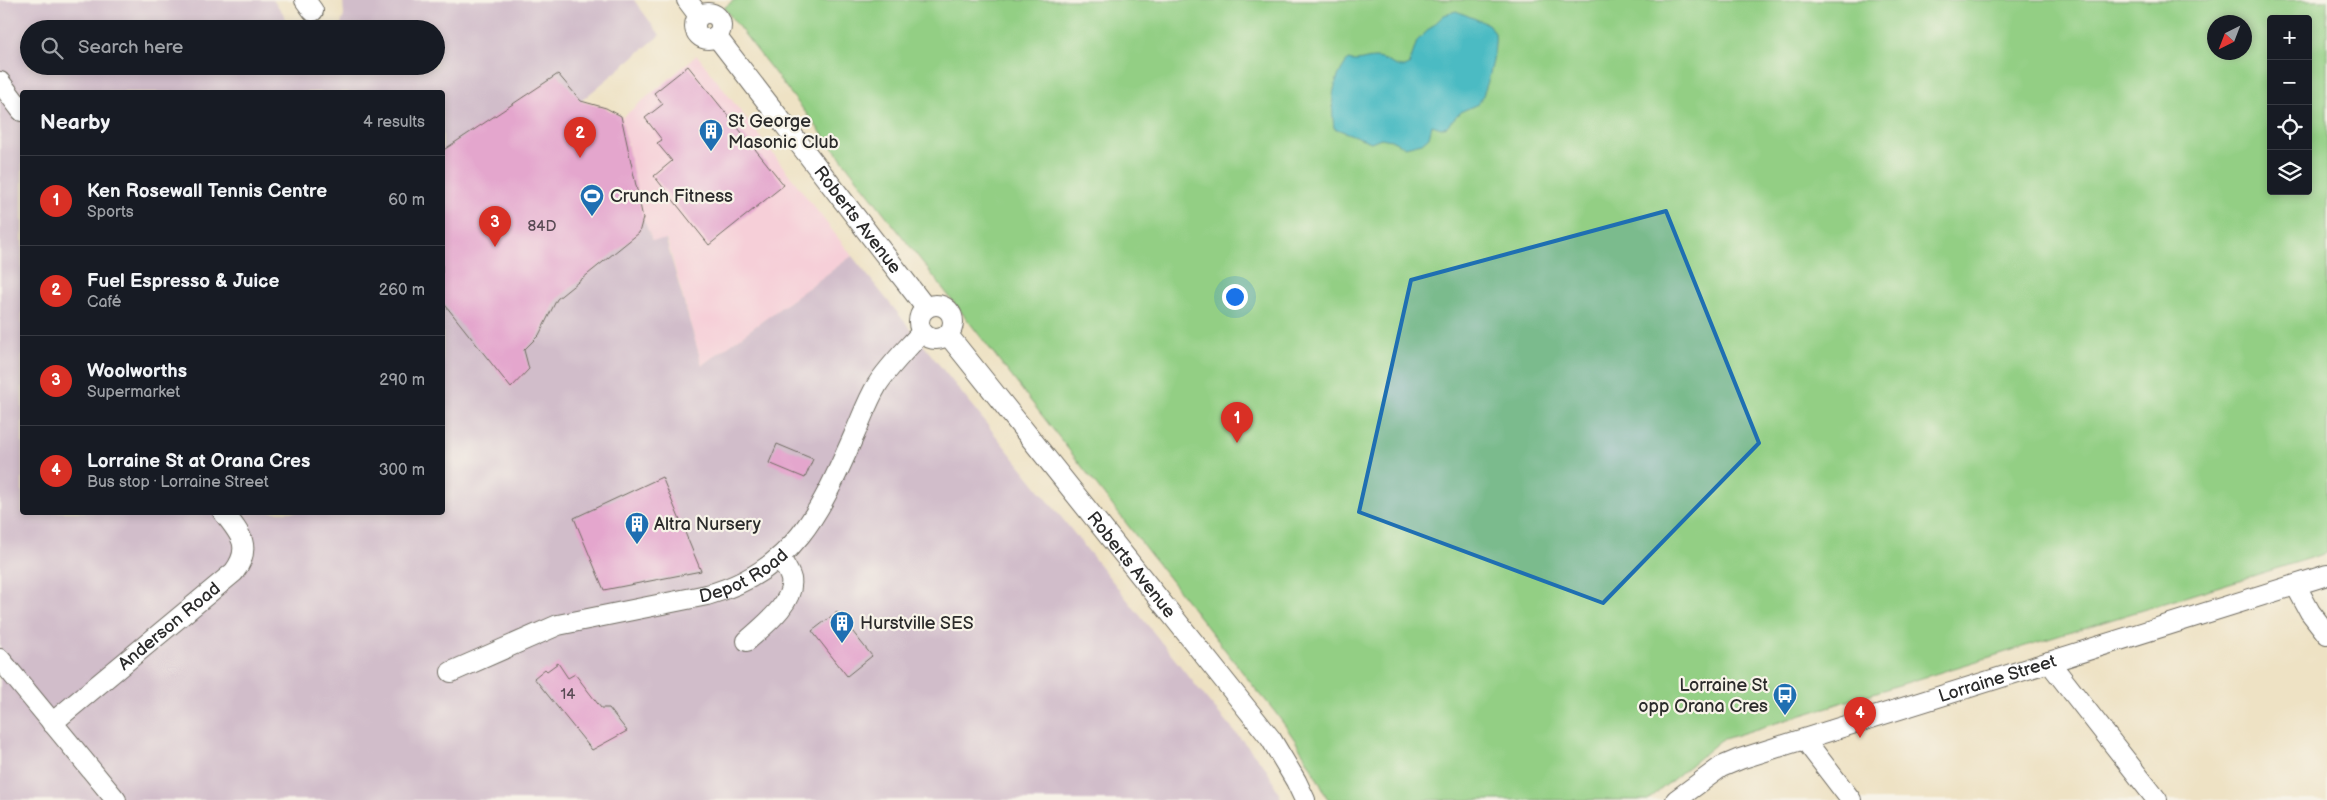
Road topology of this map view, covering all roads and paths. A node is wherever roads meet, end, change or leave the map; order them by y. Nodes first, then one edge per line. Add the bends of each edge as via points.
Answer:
1 (687, 0) edge
2 (0, 82) edge
3 (20, 108) edge
4 (926, 308) junction
5 (922, 332) junction
6 (948, 335) junction
7 (225, 515) edge
8 (780, 558) junction
9 (2327, 575) edge
10 (2296, 586) junction
11 (2327, 634) edge
12 (747, 641) dead end
13 (0, 659) edge
14 (2049, 662) junction
15 (451, 672) dead end
16 (52, 723) junction
17 (1805, 740) junction
18 (116, 800) edge
19 (1305, 800) edge
20 (1676, 800) edge
21 (1851, 800) edge
22 (2157, 800) edge

1 - 4 street, Roberts Avenue via 699,16 695,24 697,33 706,39 716,36
2 - 3 street
4 - 5 street via 919,322
4 - 6 street via 937,305 948,310 953,325
5 - 6 street via 932,339
5 - 8 street, Depot Road via 878,384 820,508
6 - 19 street, Roberts Avenue via 1271,739
7 - 16 street, Anderson Road via 244,545 242,559 234,572
8 - 12 street via 791,587 773,618
8 - 15 street, Depot Road via 761,572 725,590 558,625
9 - 10 street, Lorraine Street
10 - 11 street
10 - 14 street, Lorraine Street
13 - 16 street
14 - 17 street, Lorraine Street
14 - 22 street
16 - 18 street
17 - 20 street, Lorraine Street via 1740,759 1721,768
17 - 21 street

